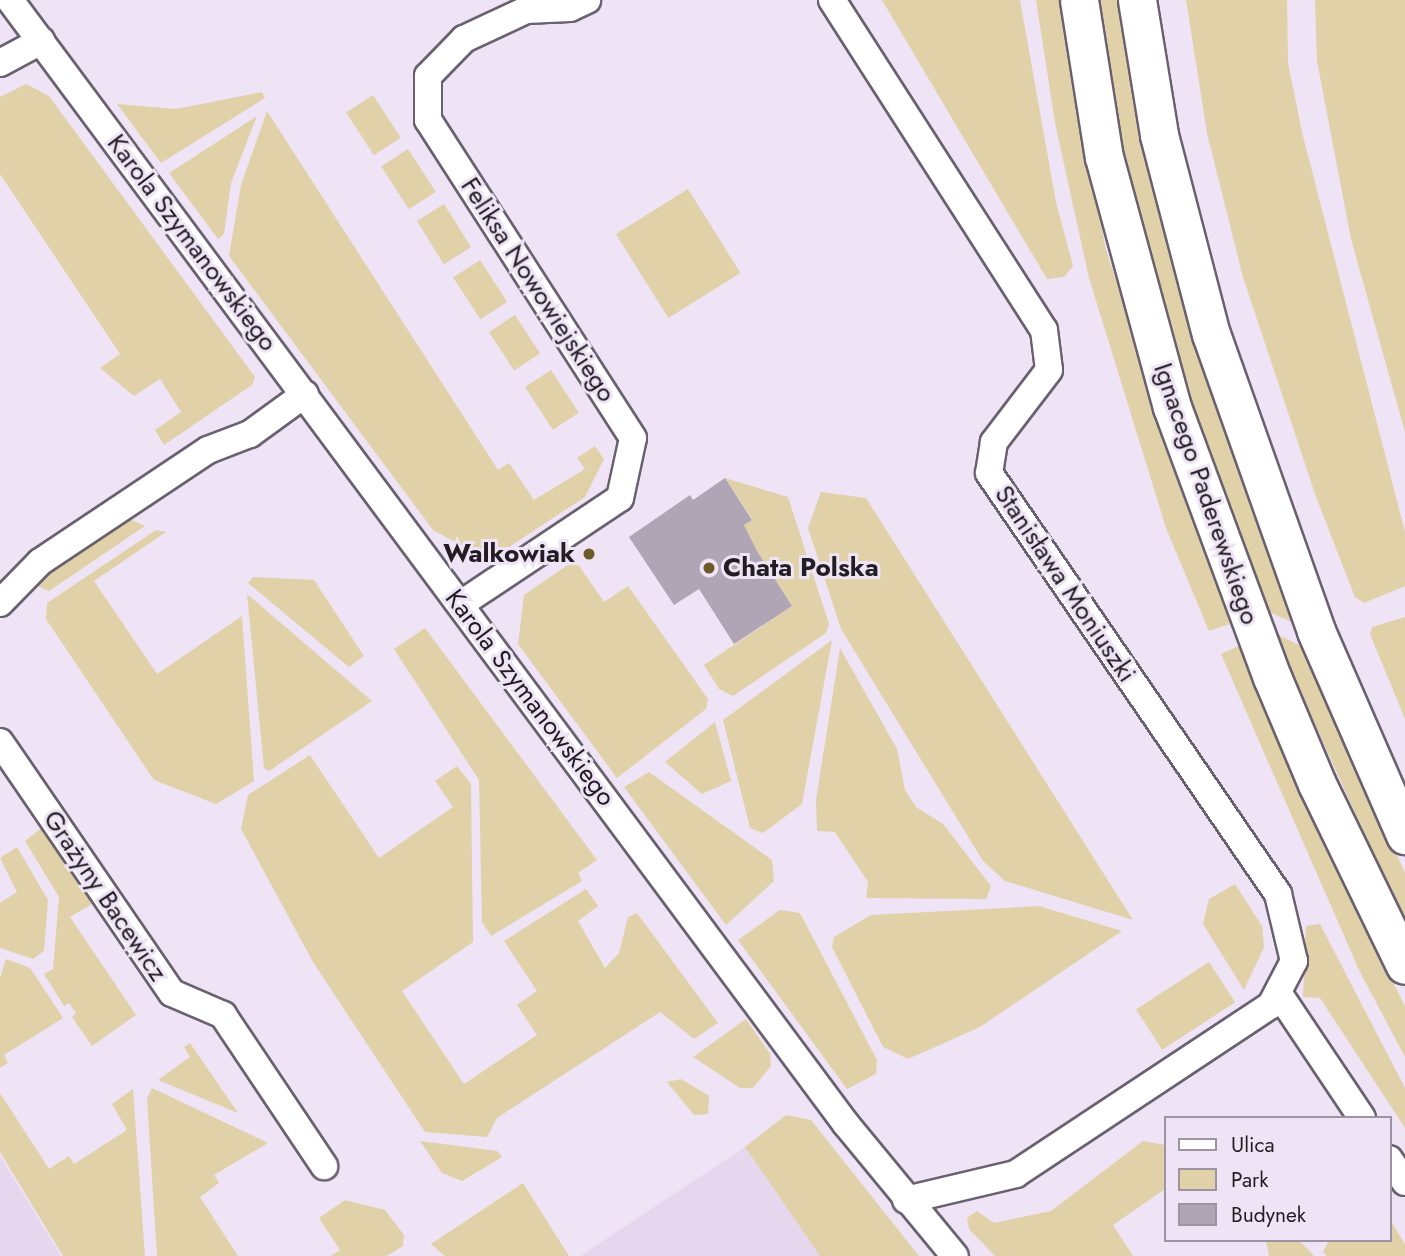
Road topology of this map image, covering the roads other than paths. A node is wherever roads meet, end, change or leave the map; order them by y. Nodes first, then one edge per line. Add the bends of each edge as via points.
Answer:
1 (10, 0) edge
2 (587, 0) edge
3 (832, 0) edge
4 (1079, 0) edge
5 (1137, 0) edge
6 (41, 41) junction
7 (0, 62) edge
8 (304, 394) junction
9 (0, 603) edge
10 (461, 604) junction
11 (0, 742) edge
12 (1405, 835) edge
13 (1405, 965) edge
14 (1279, 994) junction
15 (1361, 1116) edge
16 (1391, 1161) edge
17 (324, 1166) dead end
18 (1405, 1182) edge
19 (906, 1200) junction
20 (955, 1256) edge

1 - 6 street, Karola Szymanowskiego
2 - 10 street, Feliksa Nowowiejskiego via 570,8 526,10 464,39 428,76 428,120 633,438 620,498
3 - 14 street, Stanisława Moniuszki via 1044,330 1049,370 994,442 989,473 1278,894 1294,961
4 - 13 main road, Ignacego Paderewskiego via 1124,242 1177,420 1312,773
5 - 12 main road via 1159,135 1211,334 1316,631
6 - 7 street
6 - 8 street, Karola Szymanowskiego
8 - 9 street via 250,434 208,450 40,562
8 - 10 street, Karola Szymanowskiego
10 - 19 street, Karola Szymanowskiego
11 - 17 street, Grażyny Bacewicz via 172,993 223,1015
14 - 15 street
14 - 19 street, Stanisława Moniuszki via 1271,1005 1016,1174
16 - 18 street
19 - 20 street, Karola Szymanowskiego

